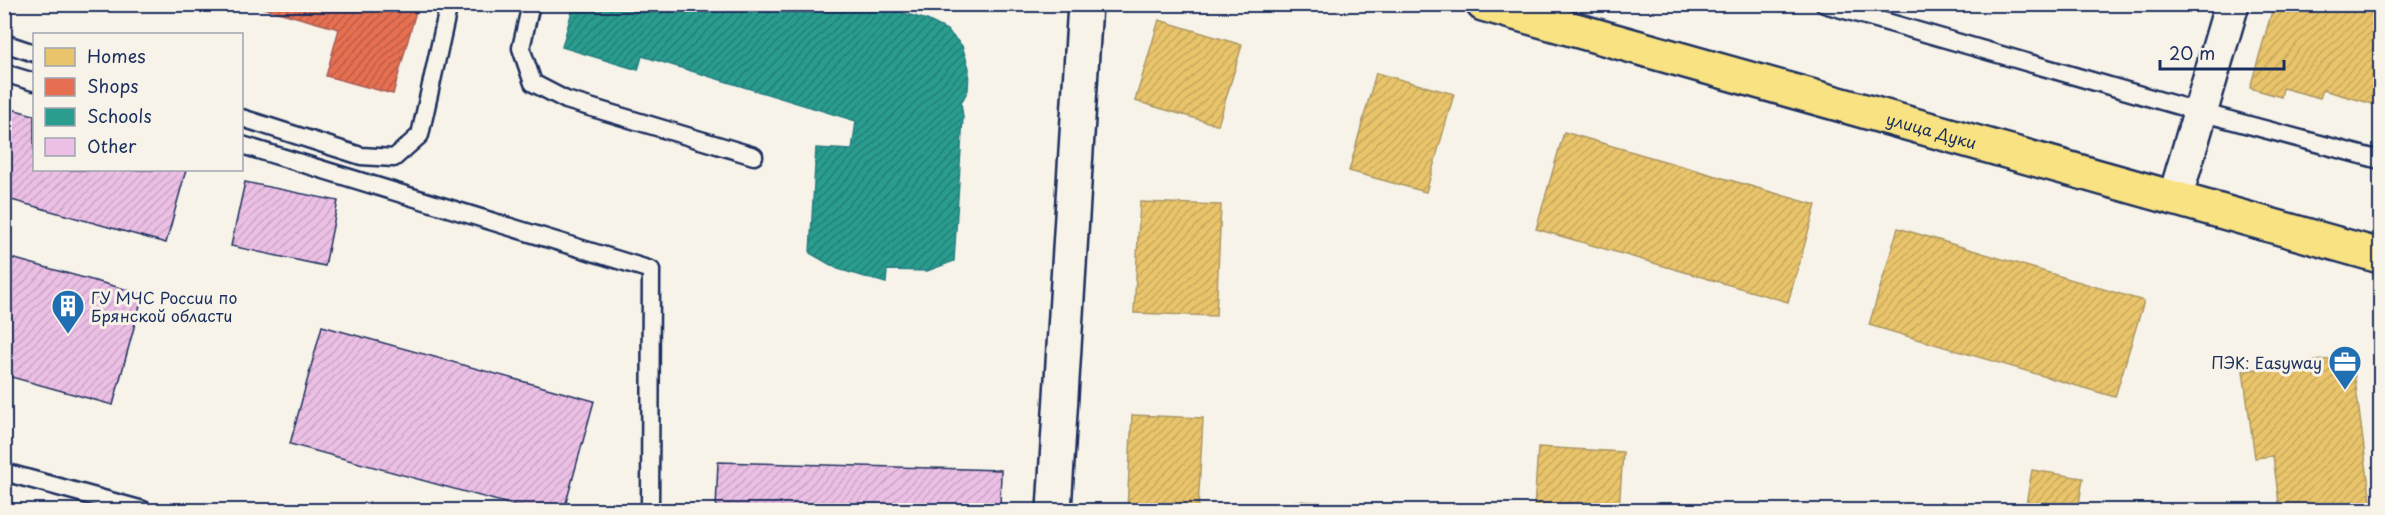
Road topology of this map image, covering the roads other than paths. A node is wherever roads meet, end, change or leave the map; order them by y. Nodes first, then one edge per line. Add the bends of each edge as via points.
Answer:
1 (449, 4) edge
2 (531, 4) edge
3 (1085, 4) edge
4 (1483, 4) edge
5 (1824, 4) edge
6 (2232, 4) edge
7 (4, 43) edge
8 (33, 53) edge
9 (4, 73) edge
10 (33, 82) edge
11 (2200, 112) junction
12 (243, 118) edge
13 (243, 145) edge
14 (754, 156) dead end
15 (2380, 160) edge
16 (2175, 198) junction
17 (2380, 256) edge
18 (4, 472) edge
19 (143, 510) edge
20 (650, 510) edge
21 (1054, 510) edge

1 - 12 lane via 420,135 394,158 361,156
2 - 14 lane via 520,48 532,83 566,100
3 - 21 street
4 - 16 main road, улица Дуки
5 - 11 lane
6 - 11 street
7 - 8 lane
9 - 10 lane
11 - 15 lane
11 - 16 street
13 - 20 lane via 651,270
16 - 17 main road, улица Дуки
18 - 19 lane

